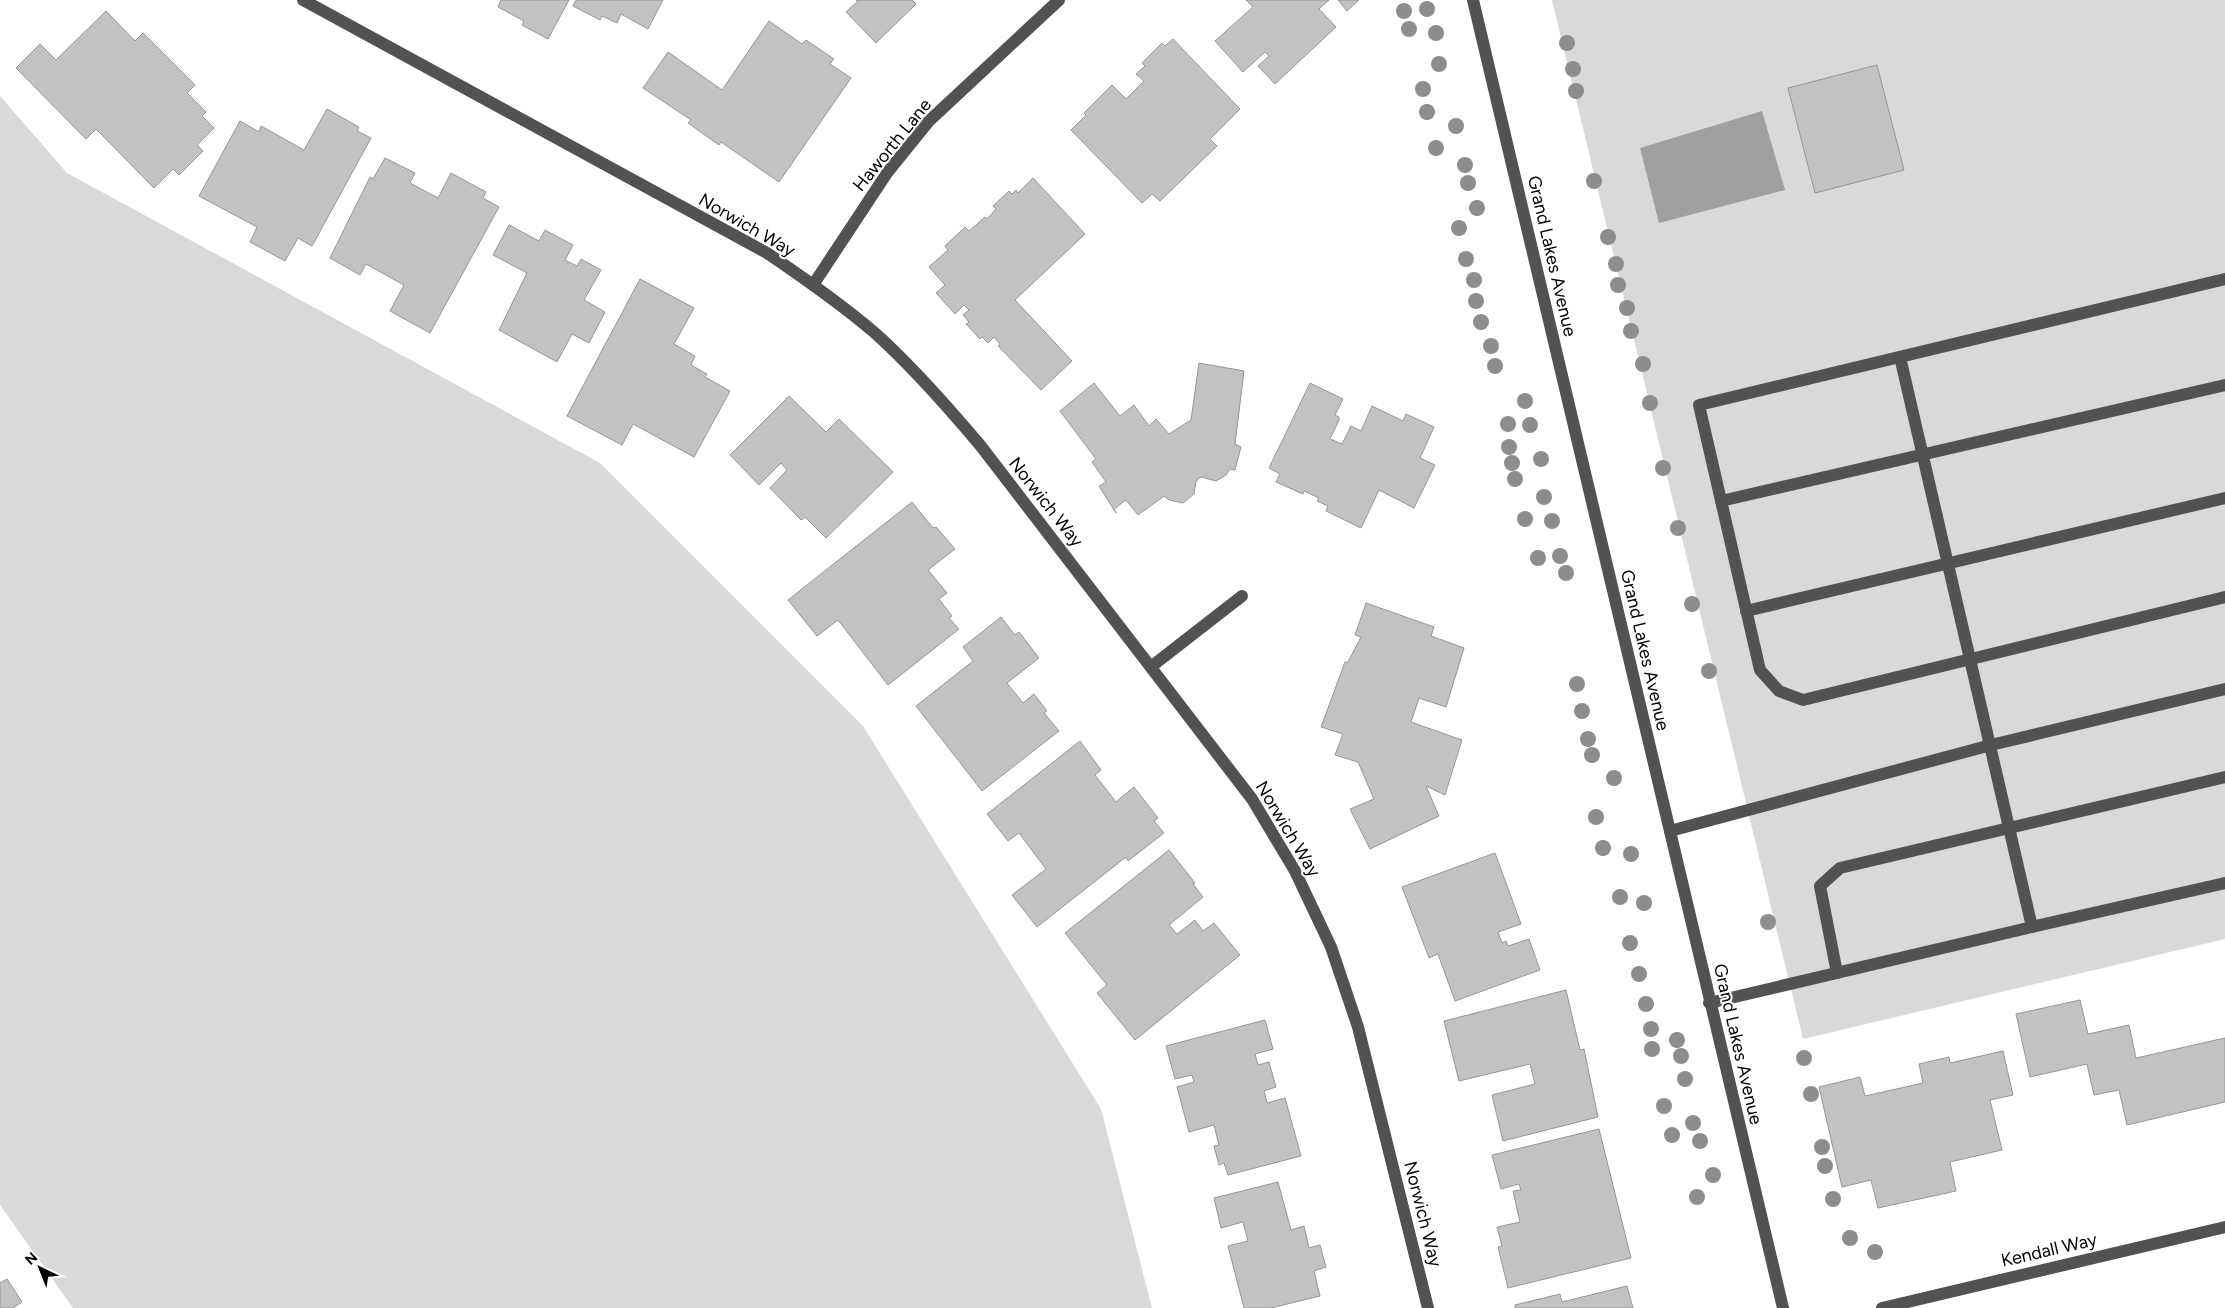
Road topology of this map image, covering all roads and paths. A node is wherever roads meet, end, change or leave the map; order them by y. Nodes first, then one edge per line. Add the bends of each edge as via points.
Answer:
1 (303, 0) edge
2 (1059, 0) edge
3 (1473, 0) edge
4 (2225, 279) edge
5 (814, 285) junction
6 (1900, 357) junction
7 (2225, 385) edge
8 (1922, 454) junction
9 (2225, 498) edge
10 (1721, 501) junction
11 (1947, 563) junction
12 (1242, 596) dead end
13 (2225, 597) edge
14 (1746, 611) junction
15 (1969, 660) junction
16 (1152, 666) junction
17 (2225, 690) edge
18 (1991, 745) junction
19 (2225, 777) edge
20 (2010, 828) junction
21 (1670, 831) junction
22 (2225, 883) edge
23 (2032, 927) junction
24 (1837, 973) junction
25 (1709, 1003) junction
26 (2225, 1227) edge
27 (1428, 1308) edge
28 (1783, 1308) edge
29 (1882, 1308) edge

1 - 5 street, Norwich Way via 766,253
2 - 5 street, Haworth Lane via 930,121 887,173
3 - 21 street, Grand Lakes Avenue
4 - 6 street
5 - 16 street, Norwich Way via 874,333 935,392
6 - 8 street
6 - 10 street via 1699,406
7 - 8 street
8 - 10 street
8 - 11 street
9 - 11 street
10 - 14 street
11 - 14 street
11 - 15 street
12 - 16 street
13 - 15 street
14 - 15 street via 1760,670 1779,691 1803,700
15 - 18 street
16 - 27 street, Norwich Way via 1252,799 1295,871 1331,948 1358,1027
17 - 18 street
18 - 20 street
18 - 21 street
19 - 20 street
20 - 23 street
20 - 24 street via 1840,868 1820,886
21 - 25 street, Grand Lakes Avenue
22 - 23 street
23 - 24 street
24 - 25 street
25 - 28 street, Grand Lakes Avenue
26 - 29 street, Kendall Way

